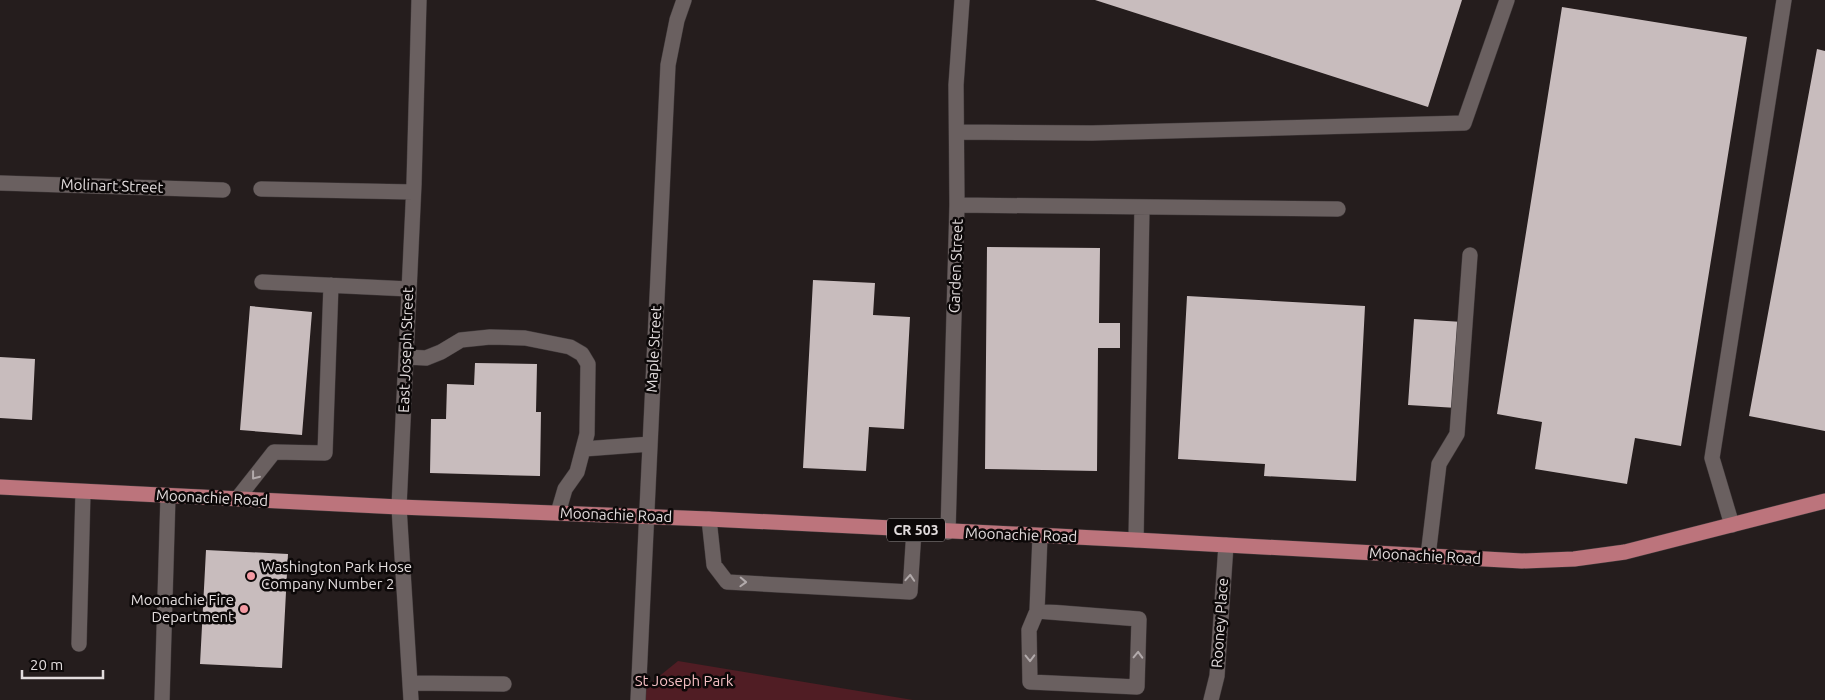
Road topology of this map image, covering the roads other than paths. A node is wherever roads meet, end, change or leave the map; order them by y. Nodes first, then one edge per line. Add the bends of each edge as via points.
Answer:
1 (419, 0) edge
2 (684, 0) edge
3 (962, 0) edge
4 (1507, 0) edge
5 (1784, 0) edge
6 (957, 132) junction
7 (0, 183) edge
8 (262, 189) dead end
9 (223, 190) dead end
10 (413, 192) junction
11 (957, 205) junction
12 (1142, 207) junction
13 (1338, 209) dead end
14 (1470, 255) dead end
15 (262, 282) dead end
16 (331, 285) junction
17 (409, 289) junction
18 (406, 357) junction
19 (650, 444) junction
20 (584, 449) junction
21 (0, 487) edge
22 (83, 492) junction
23 (168, 496) junction
24 (237, 499) junction
25 (1825, 502) edge
26 (399, 507) junction
27 (558, 513) junction
28 (646, 516) junction
29 (709, 519) junction
30 (1732, 525) junction
31 (914, 530) junction
32 (948, 532) junction
33 (1040, 536) junction
34 (1136, 540) junction
35 (1226, 545) junction
36 (1428, 556) junction
37 (1037, 611) junction
38 (80, 644) dead end
39 (410, 683) junction
40 (504, 684) dead end
41 (162, 700) edge
42 (411, 700) edge
43 (638, 700) edge
44 (1212, 700) edge

1 - 10 street, East Joseph Street
2 - 19 street, Maple Street via 668,65
3 - 6 street, Garden Street via 956,85
4 - 6 street via 1464,123
5 - 30 street via 1712,458
6 - 11 street, Garden Street
7 - 9 street, Molinart Street
8 - 10 street
10 - 17 street, East Joseph Street
11 - 12 street
11 - 32 street, Garden Street
12 - 13 street
12 - 34 street
14 - 36 street via 1457,434 1439,464
15 - 16 street
16 - 17 street
16 -> 24 street via 325,452 274,452
17 - 18 street, East Joseph Street
18 - 20 street via 426,358 461,340 490,337 526,338 570,347 582,354 588,364
18 - 26 street, East Joseph Street
19 - 20 street
19 - 28 street, Maple Street
20 - 27 street via 578,472 565,489
21 - 22 main road, Moonachie Road / CR 503
22 - 23 main road, Moonachie Road / CR 503
22 - 38 street
23 - 24 main road, Moonachie Road / CR 503
23 - 41 street
24 - 26 main road, Moonachie Road / CR 503
25 - 30 main road, Moonachie Road / CR 503
26 - 27 main road, Moonachie Road / CR 503
26 - 39 street, East Joseph Street
27 - 28 main road, Moonachie Road / CR 503
28 - 29 main road, Moonachie Road / CR 503
28 - 43 street, Maple Street
29 - 31 main road, Moonachie Road / CR 503
29 -> 31 street via 714,565 727,582 910,592
30 - 36 main road, Moonachie Road / CR 503 via 1625,552 1574,559 1522,561
31 - 32 main road, Moonachie Road / CR 503
32 - 33 main road, Moonachie Road / CR 503
33 - 34 main road, Moonachie Road / CR 503
33 - 37 street
34 - 35 main road, Moonachie Road / CR 503
35 - 36 main road, Moonachie Road / CR 503
35 - 44 street, Rooney Place via 1217,676
37 -> 37 street via 1029,630 1030,682 1137,687 1139,619
39 - 40 street
39 - 42 street, East Joseph Street

